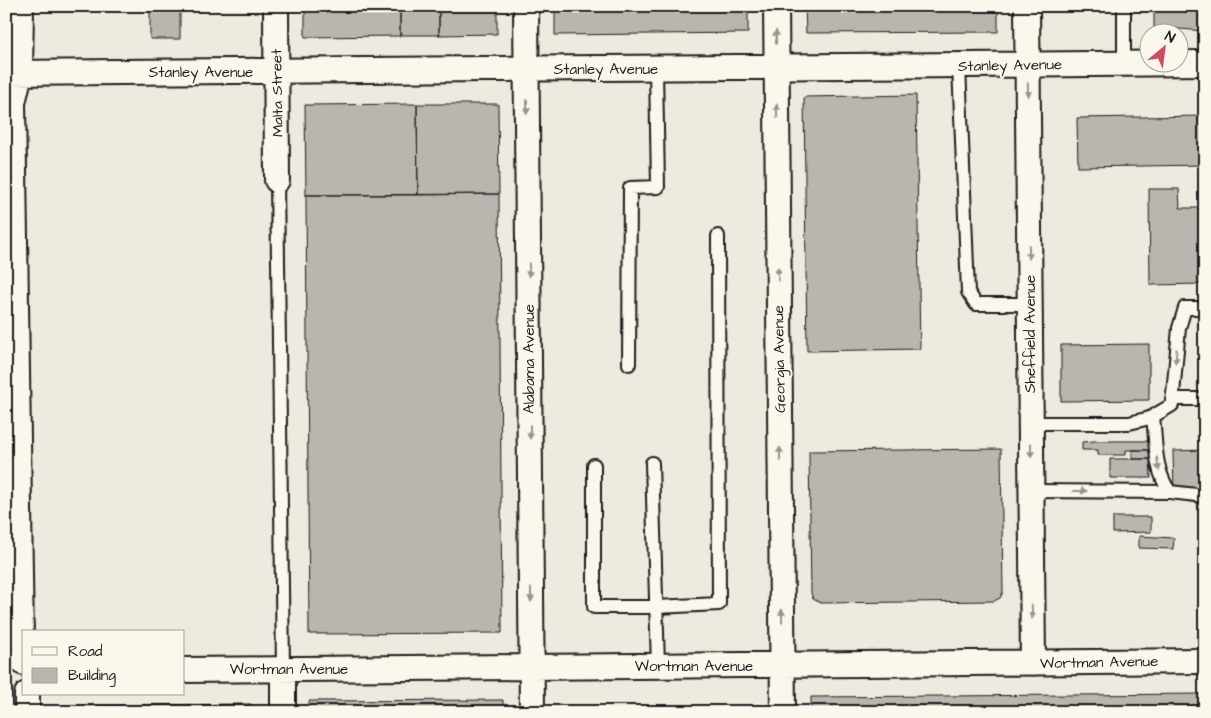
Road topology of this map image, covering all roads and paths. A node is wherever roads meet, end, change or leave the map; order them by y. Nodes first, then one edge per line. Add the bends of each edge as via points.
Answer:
1 (21, 6) edge
2 (276, 6) edge
3 (526, 6) edge
4 (776, 6) edge
5 (1027, 6) edge
6 (1124, 6) edge
7 (1124, 63) junction
8 (1205, 63) edge
9 (1028, 65) junction
10 (959, 66) junction
11 (656, 68) junction
12 (776, 68) junction
13 (527, 70) junction
14 (276, 71) junction
15 (13, 73) edge
16 (277, 180) joint
17 (718, 236) dead end
18 (1030, 304) junction
19 (1205, 308) edge
20 (630, 364) dead end
21 (1205, 398) edge
22 (1172, 400) junction
23 (1153, 416) junction
24 (1031, 423) junction
25 (652, 463) dead end
26 (594, 465) dead end
27 (1031, 491) junction
28 (1170, 492) junction
29 (1205, 496) edge
30 (656, 607) junction
31 (22, 648) edge
32 (1205, 661) edge
33 (1033, 662) junction
34 (783, 665) junction
35 (658, 666) junction
36 (532, 667) junction
37 (282, 669) junction
38 (185, 670) edge
39 (27, 696) edge
40 (27, 712) edge
41 (283, 712) edge
42 (532, 712) edge
43 (783, 712) edge

1 - 15 street
2 - 14 street, Malta Street
3 - 13 street, Alabama Avenue
12 -> 4 street, Georgia Avenue
5 - 9 street, Sheffield Avenue
6 - 7 lane
7 - 8 street, Stanley Avenue
7 - 9 street, Stanley Avenue
9 - 10 street, Stanley Avenue
9 -> 18 street, Sheffield Avenue
10 - 12 street, Stanley Avenue
10 - 18 lane via 968,292 976,304
11 - 12 street, Stanley Avenue
11 - 13 street, Stanley Avenue
11 - 20 lane via 658,187 630,188
34 -> 12 street, Georgia Avenue
13 - 14 street, Stanley Avenue
13 -> 36 street, Alabama Avenue
14 - 15 street, Stanley Avenue
14 - 16 street, Malta Street
15 - 31 street
16 - 37 lane
17 - 30 lane via 719,604
18 - 24 street, Sheffield Avenue
19 -> 22 lane via 1185,308 1179,328
21 - 22 lane
22 - 23 lane via 1172,405
23 - 24 lane via 1129,423
23 -> 28 lane via 1158,469
24 -> 27 street, Sheffield Avenue
25 - 30 lane
26 - 30 lane via 594,607
27 -> 28 lane
27 -> 33 street, Sheffield Avenue
28 - 29 lane
30 - 35 lane
32 - 33 street, Wortman Avenue
33 - 34 street, Wortman Avenue
34 - 35 street, Wortman Avenue
34 - 43 street, Georgia Avenue
35 - 36 street, Wortman Avenue
36 - 37 street, Wortman Avenue
36 - 42 street, Alabama Avenue
37 - 38 street, Wortman Avenue
37 - 41 street
39 - 40 street

